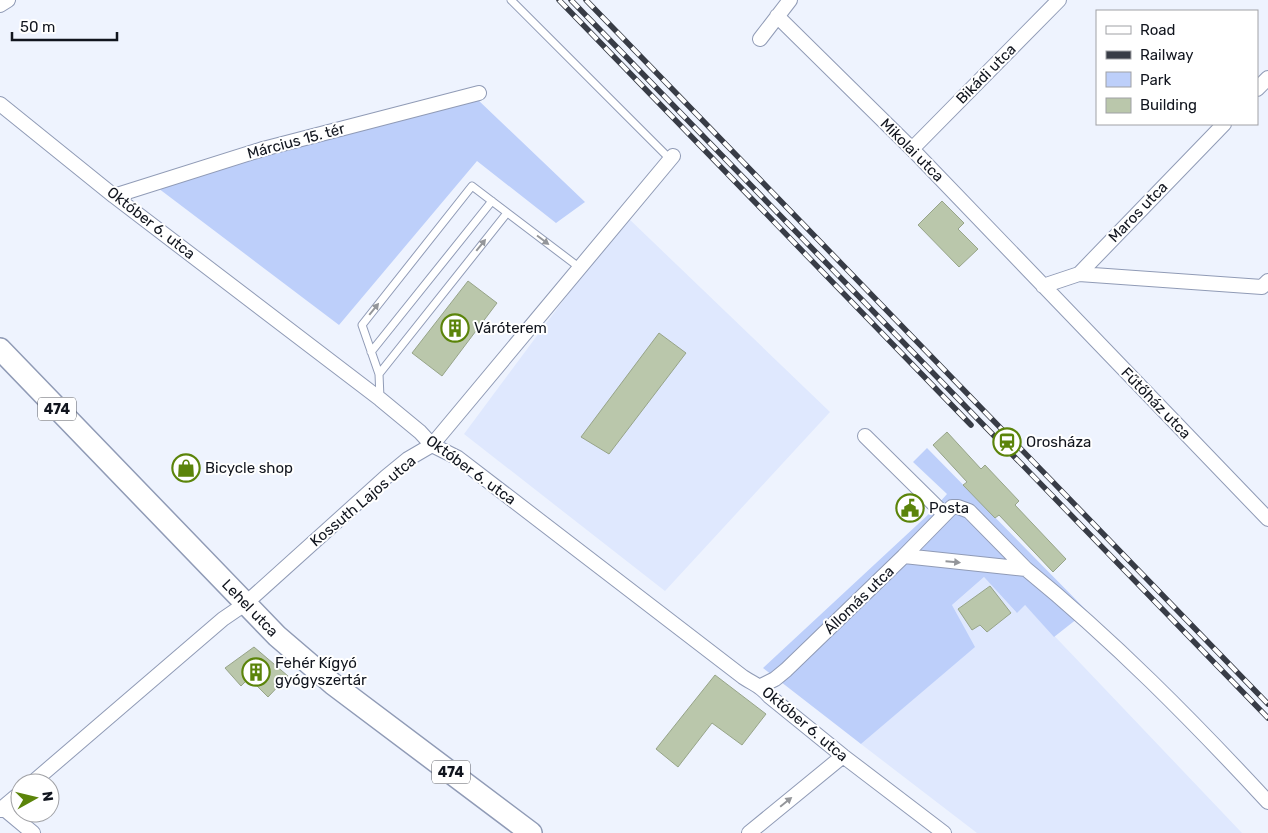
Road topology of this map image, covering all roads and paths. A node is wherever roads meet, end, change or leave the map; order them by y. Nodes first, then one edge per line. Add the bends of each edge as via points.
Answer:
1 (8, 0) edge
2 (511, 0) edge
3 (790, 0) edge
4 (1060, 0) edge
5 (0, 5) edge
6 (777, 16) junction
7 (760, 39) dead end
8 (1268, 78) edge
9 (1258, 89) edge
10 (479, 93) dead end
11 (0, 104) edge
12 (1223, 125) edge
13 (912, 149) junction
14 (671, 157) joint
15 (114, 196) junction
16 (492, 201) junction
17 (507, 213) junction
18 (580, 268) junction
19 (1079, 274) junction
20 (1268, 281) edge
21 (1043, 286) junction
22 (0, 349) edge
23 (371, 352) junction
24 (379, 374) junction
25 (380, 399) junction
26 (865, 436) dead end
27 (432, 445) junction
28 (948, 510) junction
29 (1268, 519) edge
30 (904, 556) junction
31 (1026, 569) junction
32 (245, 604) junction
33 (761, 686) junction
34 (843, 756) junction
35 (44, 773) edge
36 (1268, 802) edge
37 (1, 809) edge
38 (34, 833) edge
39 (531, 833) edge
40 (749, 833) edge
41 (944, 833) edge

1 - 5 street
2 - 14 lane
3 - 6 street
4 - 13 street, Bikádi utca
6 - 7 street
6 - 13 street, Mikolai utca
8 - 9 street
10 - 15 street, Március 15. tér via 263,149
11 - 15 street, Október 6. utca
12 - 19 street, Maros utca
13 - 21 street, Mikolai utca
14 - 18 street, Kossuth Lajos utca
15 - 25 street, Október 6. utca
16 - 17 lane
16 - 23 lane
23 -> 16 lane via 362,325 472,186
17 -> 18 lane
24 -> 17 lane
18 - 27 street, Kossuth Lajos utca
19 - 20 street via 1262,287
19 - 21 street, Maros utca
21 - 29 street, Fűtőház utca
22 - 32 main road, Lehel utca / 474
23 - 24 lane
24 - 25 lane
25 - 27 street, Október 6. utca
26 - 28 street
27 - 32 street, Kossuth Lajos utca via 386,477
27 - 33 street, Október 6. utca via 458,458 736,672 752,684
28 - 30 street, Állomás utca
28 - 31 street via 958,507 969,511
30 -> 31 street
30 - 33 street, Állomás utca via 786,670
31 - 36 street via 1122,654
32 - 35 street, Kossuth Lajos utca via 222,619
32 - 39 main road, Lehel utca / 474 via 333,684
33 - 34 street, Október 6. utca
40 -> 34 street
34 - 41 street, Október 6. utca
37 - 38 street

